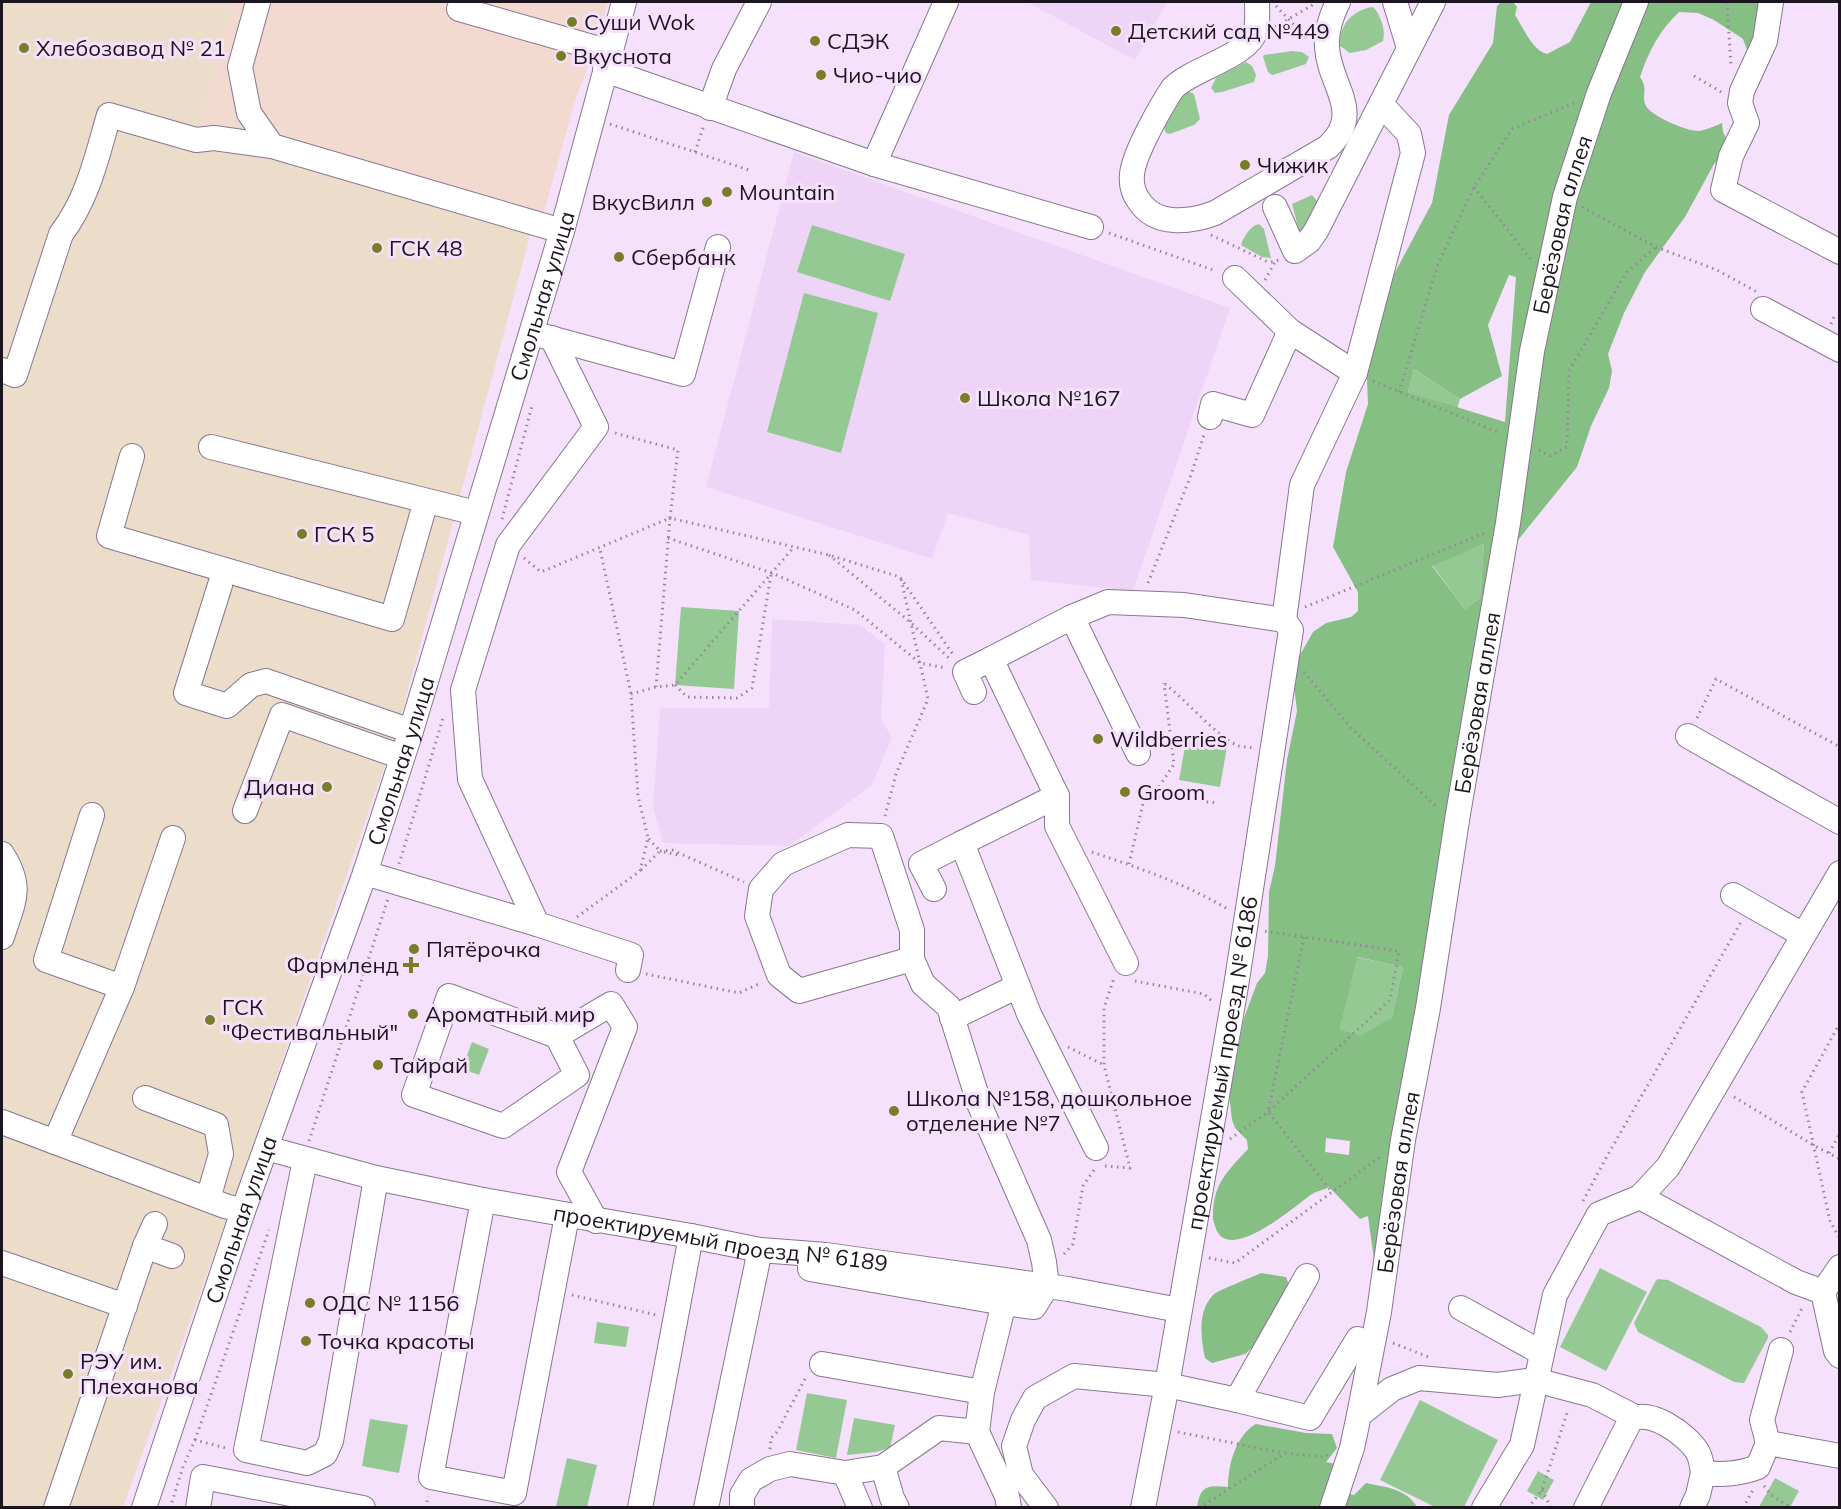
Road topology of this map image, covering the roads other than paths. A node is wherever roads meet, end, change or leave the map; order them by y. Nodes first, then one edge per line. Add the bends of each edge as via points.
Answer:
1 (258, 2) edge
2 (624, 2) edge
3 (759, 2) edge
4 (946, 2) edge
5 (1257, 2) edge
6 (1338, 2) edge
7 (1395, 2) edge
8 (1433, 2) edge
9 (1636, 2) edge
10 (1771, 2) edge
11 (459, 9) dead end
12 (1409, 48) junction
13 (608, 61) junction
14 (1381, 104) junction
15 (710, 108) junction
16 (272, 146) junction
17 (874, 164) junction
18 (1275, 207) dead end
19 (1091, 227) road end
20 (562, 231) junction
21 (718, 247) dead end
22 (1839, 252) edge
23 (1235, 278) road end
24 (1763, 309) dead end
25 (1290, 331) junction
26 (542, 335) junction
27 (1839, 350) edge
28 (2, 370) edge
29 (1355, 373) junction
30 (1210, 417) road end
31 (211, 447) dead end
32 (132, 456) dead end
33 (426, 501) junction
34 (476, 513) junction
35 (220, 585) dead end
36 (1072, 617) junction
37 (1288, 634) junction
38 (991, 659) junction
39 (969, 682) road end
40 (411, 731) junction
41 (1688, 736) road end
42 (1138, 753) dead end
43 (402, 757) junction
44 (1057, 796) junction
45 (245, 811) dead end
46 (92, 815) dead end
47 (1839, 822) edge
48 (173, 838) dead end
49 (962, 843) junction
50 (2, 854) edge
51 (365, 873) junction
52 (1839, 873) edge
53 (520, 885) junction
54 (933, 889) dead end
55 (1742, 900) road end
56 (506, 916) junction
57 (547, 928) junction
58 (1803, 935) junction
59 (2, 938) edge
60 (912, 959) junction
61 (628, 970) road end
62 (1128, 974) road end
63 (1018, 986) junction
64 (123, 987) junction
65 (952, 1018) junction
66 (557, 1036) junction
67 (145, 1098) dead end
68 (2, 1122) edge
69 (54, 1142) junction
70 (266, 1148) junction
71 (1096, 1148) dead end
72 (306, 1152) junction
73 (376, 1178) junction
74 (1640, 1197) junction
75 (208, 1199) junction
76 (483, 1200) junction
77 (243, 1211) junction
78 (567, 1216) junction
79 (596, 1221) junction
80 (691, 1236) junction
81 (760, 1250) junction
82 (811, 1254) junction
83 (172, 1256) dead end
84 (2, 1263) edge
85 (1839, 1267) edge
86 (1308, 1276) dead end
87 (1057, 1288) junction
88 (1818, 1290) junction
89 (1004, 1303) junction
90 (125, 1306) junction
91 (1461, 1308) dead end
92 (1179, 1310) junction
93 (1358, 1339) dead end
94 (1781, 1350) road end
95 (1542, 1353) junction
96 (1839, 1356) edge
97 (822, 1364) dead end
98 (1535, 1380) junction
99 (1167, 1385) junction
100 (982, 1392) junction
101 (1237, 1400) junction
102 (1359, 1415) junction
103 (1635, 1417) junction
104 (977, 1432) junction
105 (1768, 1443) junction
106 (1839, 1456) edge
107 (286, 1459) junction
108 (883, 1467) junction
109 (845, 1473) junction
110 (1704, 1473) junction
111 (282, 1491) junction
112 (56, 1508) edge
113 (144, 1508) edge
114 (198, 1508) edge
115 (363, 1508) edge
116 (640, 1508) edge
117 (706, 1508) edge
118 (742, 1508) edge
119 (860, 1508) edge
120 (897, 1508) edge
121 (1009, 1508) edge
122 (1046, 1508) edge
123 (1143, 1508) edge
124 (1332, 1508) edge
125 (1484, 1508) edge
126 (1586, 1508) edge
127 (1692, 1508) edge

1 - 16 street via 240,67 249,113
2 - 13 street, Смольная улица
3 - 15 street via 724,69
4 - 17 street
5 - 6 street via 1256,29 1250,41 1173,88 1134,162 1133,188 1142,205 1165,219 1202,218 1215,213 1339,137 1346,110 1327,47 1330,18
7 - 12 street
8 - 12 street
9 - 102 street, Берёзовая аллея via 1599,93 1565,197 1532,351 1508,523
10 - 22 street via 1765,41 1742,91 1740,103 1747,123 1731,156 1723,190
11 - 13 street
12 - 14 street
13 - 15 street
13 - 20 street, Смольная улица
14 - 18 street via 1313,237 1295,251
14 - 29 street, проектируемый проезд № 6186 via 1409,134 1413,153
15 - 17 street
16 - 20 street
16 - 28 street via 214,138 196,140 109,115 88,188 61,234 15,375
17 - 19 street
20 - 26 street, Смольная улица
21 - 26 street via 683,374
23 - 25 street
24 - 27 street
25 - 29 street
25 - 30 street via 1252,415 1213,404
26 - 34 street, Смольная улица
26 - 53 street via 596,427 508,544 463,690 470,779
29 - 37 street, проектируемый проезд № 6186 via 1302,485
31 - 33 street
32 - 33 street via 109,536 392,619
33 - 34 street
34 - 40 street, Смольная улица
35 - 40 street via 186,693 227,706 251,685 266,681
36 - 37 street via 1108,602 1184,605
36 - 38 street
36 - 42 street
37 - 92 street, проектируемый проезд № 6186 via 1245,924
38 - 39 street
38 - 44 street
40 - 43 street, Смольная улица
41 - 47 street
43 - 45 street via 282,715
43 - 51 street, Смольная улица
44 - 49 street
44 - 62 street via 1057,826
46 - 64 street via 46,960
48 - 64 street
49 - 54 street via 921,864
49 - 63 street
50 - 59 street via 14,877 15,895
51 - 56 street
51 - 70 street, Смольная улица
52 - 58 street
53 - 56 street
53 - 57 street
55 - 58 street
56 - 57 street
57 - 61 street via 631,956
58 - 74 street via 1668,1167
60 - 60 street via 912,930 880,836 848,835 783,864 761,889 757,916 779,975 799,991
60 - 65 street via 924,984 949,1006
63 - 65 street
63 - 71 street
64 - 69 street
65 - 87 street via 980,1106
66 - 66 street via 449,996 414,1095 502,1126 578,1075
66 - 79 street via 611,1004 625,1028 569,1172
67 - 75 street via 216,1125 221,1154
68 - 69 street
69 - 75 street
70 - 72 street, проектируемый проезд № 6189
70 - 77 street, Смольная улица
72 - 73 street, проектируемый проезд № 6189
72 - 107 street via 246,1450
73 - 76 street, проектируемый проезд № 6189
73 - 107 street via 331,1441 325,1454 307,1463
74 - 88 street via 1796,1282
74 - 95 street via 1599,1214 1555,1295
75 - 77 street
76 - 78 street, проектируемый проезд № 6189
76 - 78 street via 431,1477 514,1493
77 - 113 street, Смольная улица
78 - 79 street, проектируемый проезд № 6189
79 - 80 street, проектируемый проезд № 6189
80 - 81 street, проектируемый проезд № 6189
80 - 116 street
81 - 82 street, проектируемый проезд № 6189
81 - 117 street
82 - 87 street, проектируемый проезд № 6189
82 - 89 street via 810,1269
83 - 90 street via 150,1235
84 - 90 street
85 - 88 street
86 - 101 street
87 - 89 street via 1034,1307
87 - 92 street, проектируемый проезд № 6189
88 - 96 street
89 - 100 street
90 - 112 street
91 - 95 street
92 - 99 street, проектируемый проезд № 6186
93 - 101 street via 1310,1418
94 - 105 street via 1762,1420
95 - 98 street
97 - 100 street
98 - 102 street via 1498,1385 1419,1378 1392,1389
98 - 103 street via 1592,1395
98 - 125 street via 1522,1444
99 - 101 street
99 - 122 street via 1074,1376 1035,1398 1014,1446 1021,1475
99 - 123 street, проектируемый проезд № 6186
100 - 104 street
102 - 124 street, Берёзовая аллея
103 - 110 street via 1657,1420 1681,1433 1699,1452
103 - 126 street
104 - 108 street via 939,1428
104 - 121 street
105 - 106 street
105 - 110 street via 1758,1467 1725,1475
107 - 111 street
108 - 109 street
108 - 120 street
109 - 118 street via 790,1464 770,1469 751,1480 742,1494
109 - 119 street
110 - 127 street
111 - 114 street via 203,1477
111 - 115 street

